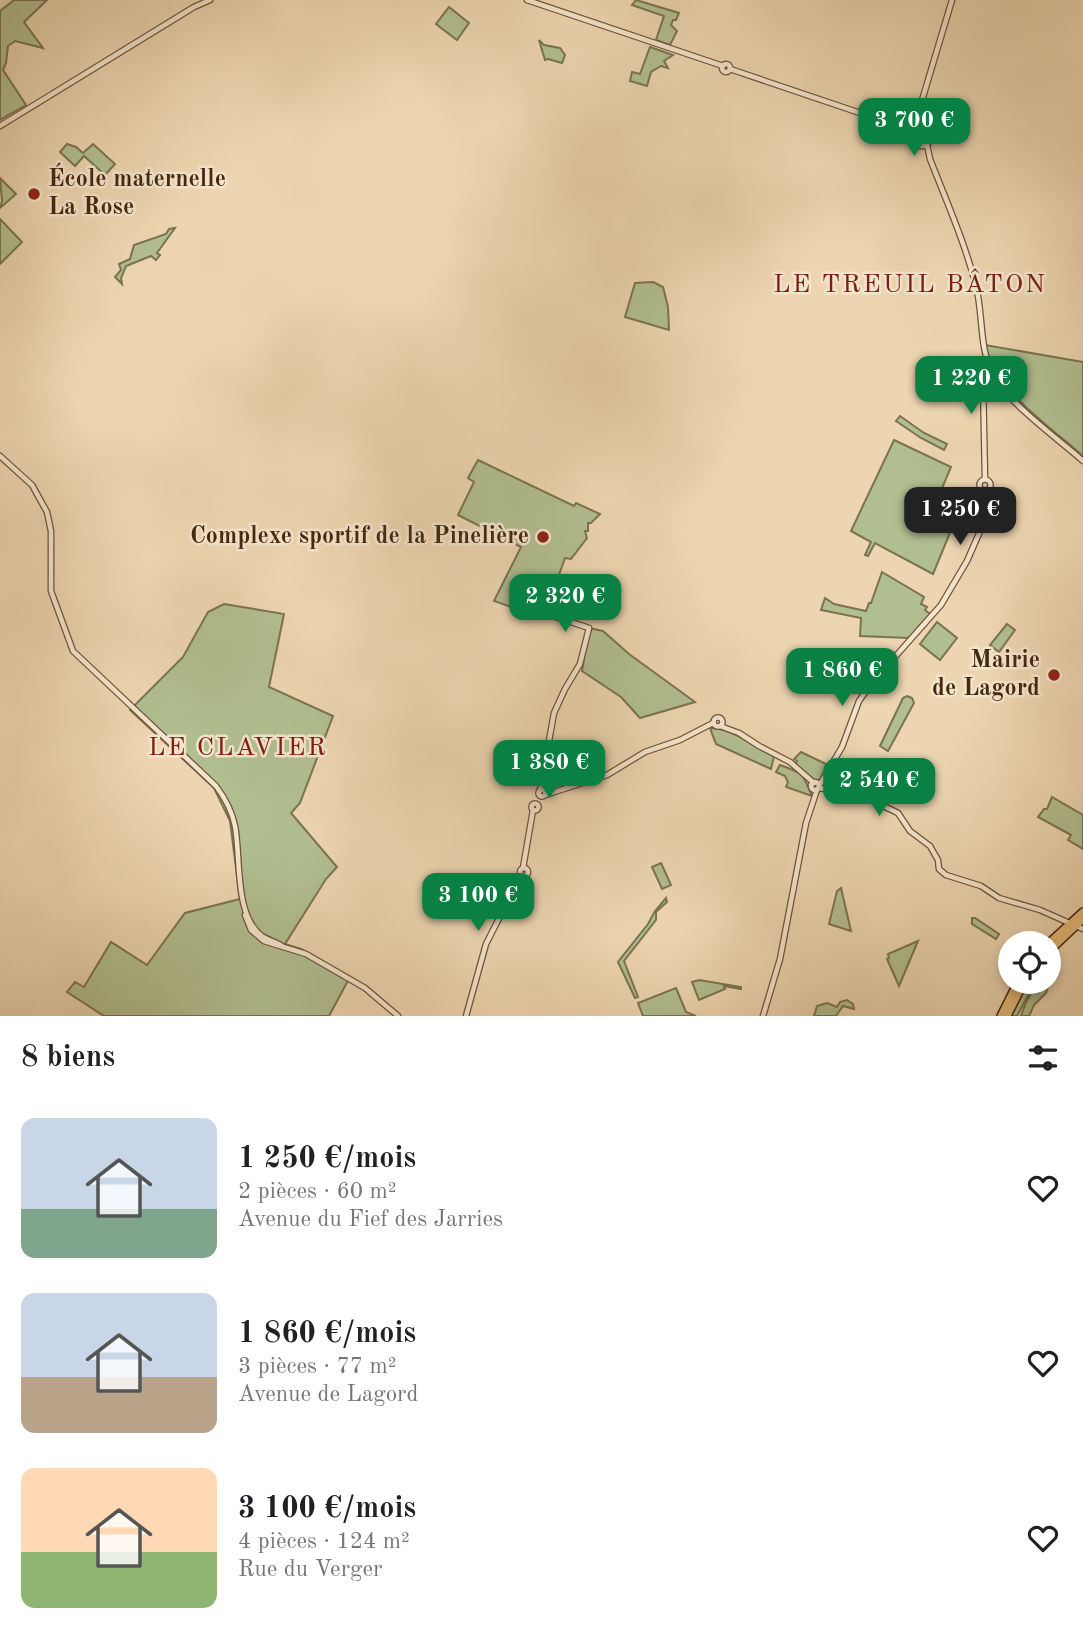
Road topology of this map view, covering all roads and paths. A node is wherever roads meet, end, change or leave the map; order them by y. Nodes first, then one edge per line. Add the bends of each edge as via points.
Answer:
1 (210, 0) edge
2 (527, 0) edge
3 (952, 0) edge
4 (0, 126) edge
5 (922, 141) junction
6 (990, 368) junction
7 (0, 456) edge
8 (1083, 461) edge
9 (550, 614) dead end
10 (817, 786) junction
11 (542, 792) junction
12 (243, 901) junction
13 (1083, 912) edge
14 (1083, 919) edge
15 (1076, 926) edge
16 (1061, 936) edge
17 (1061, 940) edge
18 (282, 946) junction
19 (1012, 994) edge
20 (1018, 994) edge
21 (398, 1016) edge
22 (466, 1016) edge
23 (764, 1016) edge
24 (1001, 1016) edge
25 (1007, 1016) edge

1 - 4 street
2 - 5 street via 727,64 730,69 869,116
3 - 5 street via 920,107
5 - 6 street via 973,276
6 - 8 street via 1014,400
6 - 10 street via 983,382 981,529 941,605 866,691 842,747
7 - 12 street via 32,485 47,512 51,591 73,651 224,797 235,824
9 - 11 street via 589,628 580,664 554,713
10 - 11 street via 777,756 717,725 645,752 607,775 553,793
10 - 15 street via 865,797 898,813 910,831 930,846 946,875
10 - 23 street
11 - 22 street via 525,869 486,944
12 - 18 street via 254,928
12 - 18 street via 251,930
13 - 15 main road
14 - 15 main road
15 - 16 main road
15 - 17 main road
18 - 21 street via 306,954 365,988
19 - 24 main road
20 - 25 main road

